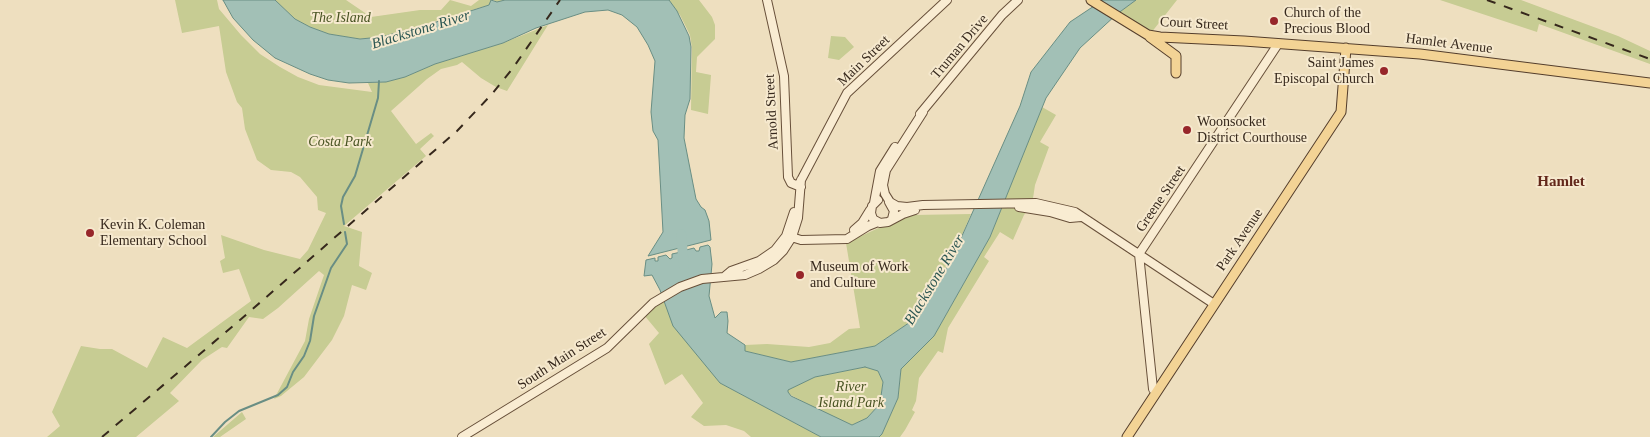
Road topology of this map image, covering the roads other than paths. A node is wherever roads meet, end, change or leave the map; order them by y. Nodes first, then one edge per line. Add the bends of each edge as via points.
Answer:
1 (766, 0) edge
2 (947, 0) edge
3 (1018, 0) edge
4 (1091, 0) edge
5 (1146, 34) junction
6 (1244, 41) joint
7 (1278, 44) junction
8 (1346, 48) junction
9 (1176, 73) dead end
10 (1650, 82) edge
11 (923, 112) junction
12 (800, 184) junction
13 (890, 202) junction
14 (872, 206) junction
15 (934, 206) junction
16 (892, 219) junction
17 (878, 222) junction
18 (789, 237) junction
19 (839, 239) junction
20 (1140, 254) junction
21 (1214, 304) junction
22 (1153, 390) dead end
23 (462, 437) edge
24 (1127, 437) edge

1 - 12 main road, Arnold Street via 784,76 788,177 791,183
2 - 12 main road, Main Street via 846,95
3 - 11 main road, Truman Drive
4 - 5 main road, Court Street
5 - 6 main road, Court Street
5 - 9 main road via 1176,56
6 - 7 main road, Hamlet Avenue
7 - 8 main road, Hamlet Avenue
7 - 20 main road, Greene Street
8 - 10 main road, Hamlet Avenue
8 - 21 main road, Park Avenue via 1340,112
11 - 13 main road, Truman Drive via 886,170 884,185
11 - 14 main road, Truman Drive via 884,162
12 - 18 main road, Main Street
13 - 14 main road via 883,200
13 - 15 main road via 902,207
13 - 16 main road via 894,211
14 - 17 main road via 872,216
14 - 19 main road via 862,223
15 - 16 main road
15 - 20 main road via 1030,206 1070,218 1081,217
16 - 17 main road
17 - 19 main road via 847,239
18 - 19 main road
18 - 23 main road, South Main Street via 781,254 766,266 732,278 702,280 658,299 607,348
20 - 21 main road
20 - 22 main road, Greene Street
21 - 24 main road, Park Avenue

